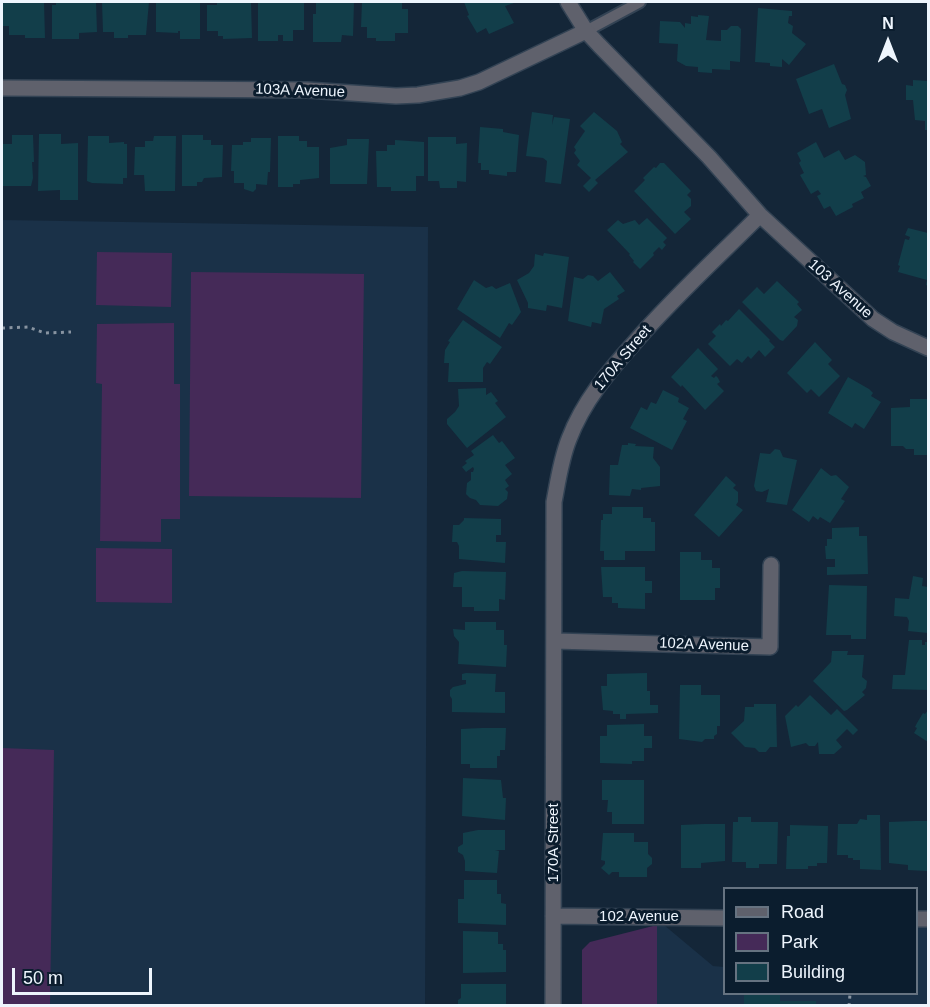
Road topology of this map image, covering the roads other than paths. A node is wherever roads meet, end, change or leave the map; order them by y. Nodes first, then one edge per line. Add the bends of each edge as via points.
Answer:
1 (568, 2) edge
2 (640, 2) edge
3 (586, 31) junction
4 (2, 88) edge
5 (760, 215) junction
6 (928, 348) edge
7 (771, 565) dead end
8 (555, 641) junction
9 (553, 916) junction
10 (723, 918) edge
11 (553, 1005) edge

1 - 3 street
2 - 3 lane
3 - 4 street, 103A Avenue via 479,82 418,95 307,90
3 - 5 street
5 - 6 street, 103 Avenue via 873,319
5 - 8 street, 170A Street via 654,320 603,378 585,406 569,440 554,502
7 - 8 street, 102A Avenue via 770,647
8 - 9 street, 170A Street
9 - 10 street, 102 Avenue
9 - 11 street, 170A Street

